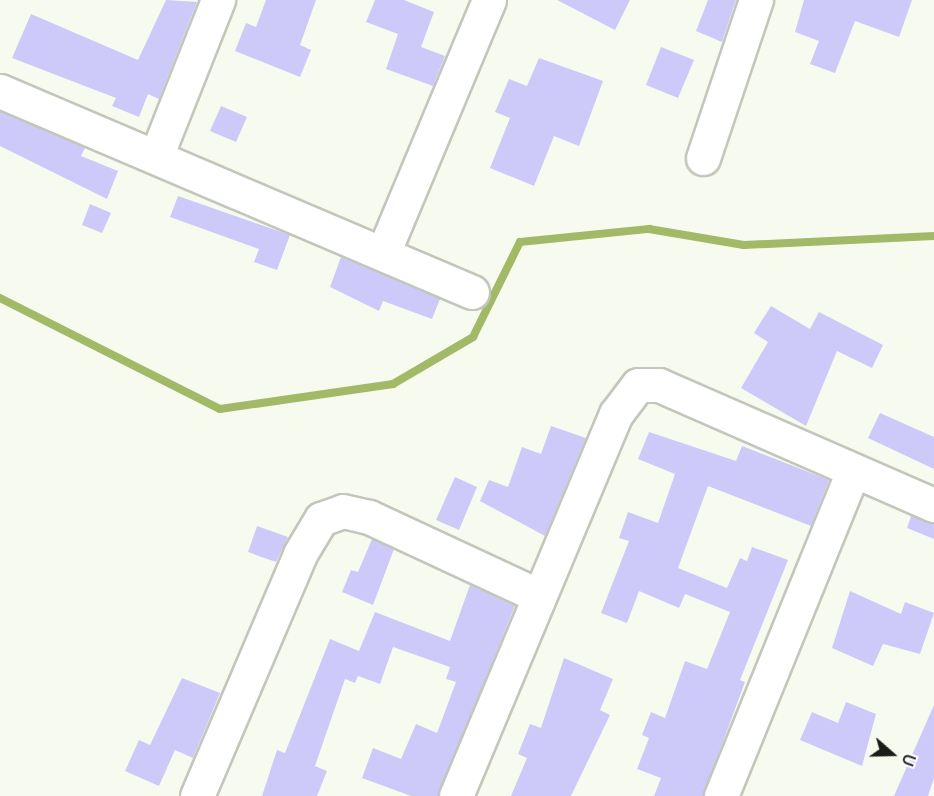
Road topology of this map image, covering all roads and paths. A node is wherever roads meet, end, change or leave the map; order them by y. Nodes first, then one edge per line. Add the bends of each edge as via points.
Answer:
1 (218, 0) edge
2 (489, 0) edge
3 (756, 0) edge
4 (0, 91) edge
5 (157, 154) junction
6 (703, 158) dead end
7 (384, 251) junction
8 (472, 292) dead end
9 (852, 474) junction
10 (934, 505) edge
11 (539, 596) junction
12 (197, 796) edge
13 (456, 796) edge
14 (721, 796) edge

1 - 5 street
2 - 7 street
3 - 6 street
4 - 5 street
5 - 7 street
7 - 8 street
9 - 10 street
9 - 11 street via 659,385 638,385 616,414
9 - 14 street
11 - 12 street via 369,517 343,512 321,519 300,555
11 - 13 street

